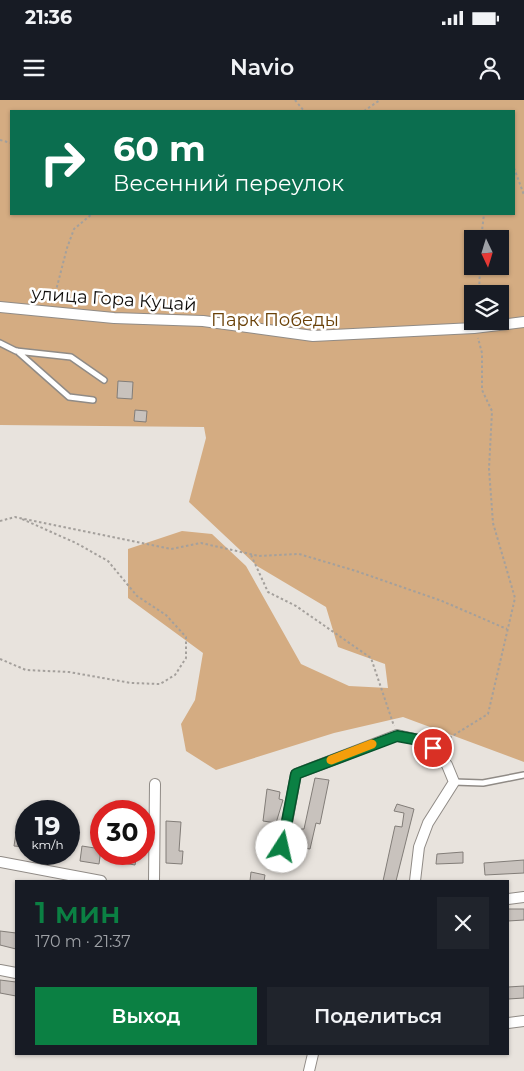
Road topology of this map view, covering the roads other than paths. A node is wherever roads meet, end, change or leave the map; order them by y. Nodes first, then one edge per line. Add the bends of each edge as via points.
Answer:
1 (0, 307) edge
2 (524, 322) edge
3 (0, 343) edge
4 (16, 351) junction
5 (104, 380) dead end
6 (94, 400) dead end
7 (524, 775) edge
8 (454, 782) junction
9 (155, 784) dead end
10 (0, 862) edge
11 (279, 866) dead end
12 (96, 880) edge
13 (154, 880) edge
14 (415, 880) edge
15 (524, 897) edge
16 (509, 899) edge
17 (0, 970) edge
18 (15, 973) edge
19 (524, 1021) edge
20 (509, 1023) edge
21 (313, 1055) edge
22 (309, 1071) edge

1 - 2 street, улица Гора Куцай via 114,318 202,321 313,336 474,328
3 - 4 lane
4 - 5 lane via 71,357
4 - 6 lane via 69,397
7 - 8 lane via 483,783
8 - 11 street via 447,765 433,748 419,740 397,736 296,774
8 - 14 street via 428,823 419,847
9 - 13 street
10 - 12 street
15 - 16 street
17 - 18 street
19 - 20 street
21 - 22 street

